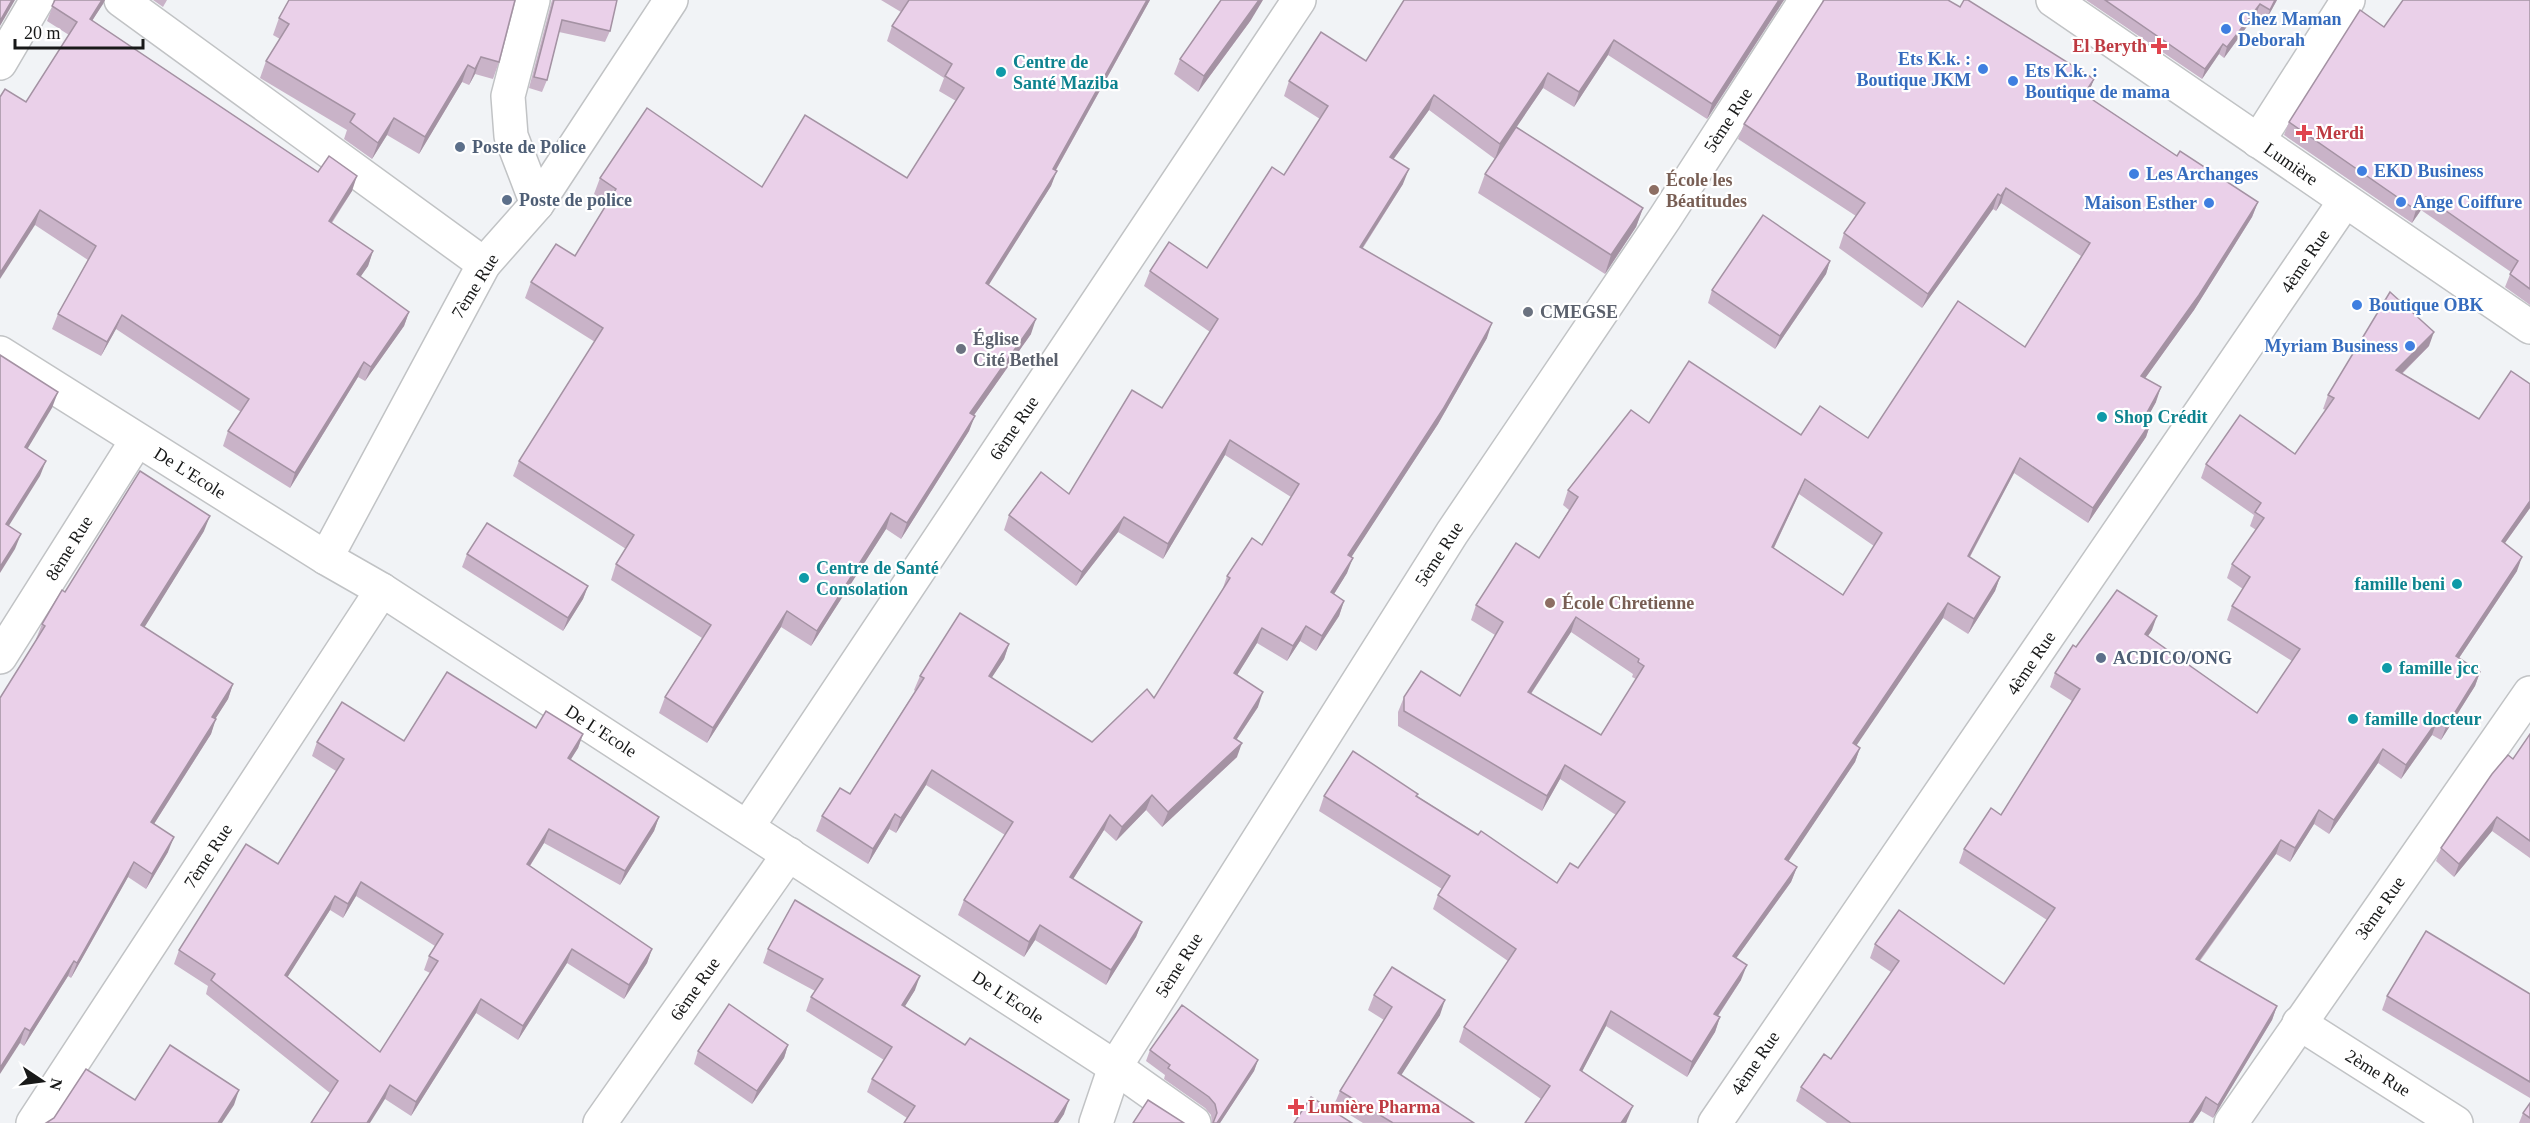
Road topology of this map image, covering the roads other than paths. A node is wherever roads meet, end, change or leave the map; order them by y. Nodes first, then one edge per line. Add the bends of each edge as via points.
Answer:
1 (37, 0) edge
2 (121, 0) edge
3 (533, 0) edge
4 (671, 0) edge
5 (1299, 0) edge
6 (1806, 0) edge
7 (2053, 0) edge
8 (2348, 0) edge
9 (0, 63) edge
10 (2258, 141) junction
11 (2345, 201) junction
12 (537, 204) junction
13 (484, 264) junction
14 (2530, 327) edge
15 (0, 352) edge
16 (137, 440) junction
17 (326, 558) junction
18 (382, 590) junction
19 (0, 657) edge
20 (2530, 693) edge
21 (748, 826) junction
22 (789, 854) junction
23 (2299, 1023) junction
24 (1115, 1067) junction
25 (33, 1123) edge
26 (600, 1123) edge
27 (1096, 1123) edge
28 (1194, 1123) edge
29 (1715, 1123) edge
30 (2231, 1123) edge
31 (2456, 1123) edge

1 - 9 street
2 - 13 street
3 - 12 street via 508,96 511,136
4 - 12 street, 7ème Rue
5 - 21 street, 6ème Rue
6 - 24 street, 5ème Rue via 1665,218 1452,533
7 - 10 street, Lumière
8 - 10 street
10 - 11 street, Lumière
11 - 14 street, Lumière
11 - 29 street, 4ème Rue
12 - 13 street, 7ème Rue
13 - 17 street, 7ème Rue
15 - 16 street, De L'Ecole
16 - 17 street, De L'Ecole
16 - 19 street, 8ème Rue
17 - 18 street, De L'Ecole
18 - 21 street, De L'Ecole
18 - 25 street, 7ème Rue
20 - 23 street, 3ème Rue
21 - 22 street, De L'Ecole
22 - 24 street, De L'Ecole
22 - 26 street, 6ème Rue
23 - 30 street, 3ème Rue
23 - 31 street, 2ème Rue
24 - 27 street, 5ème Rue
24 - 28 street, De L'Ecole

